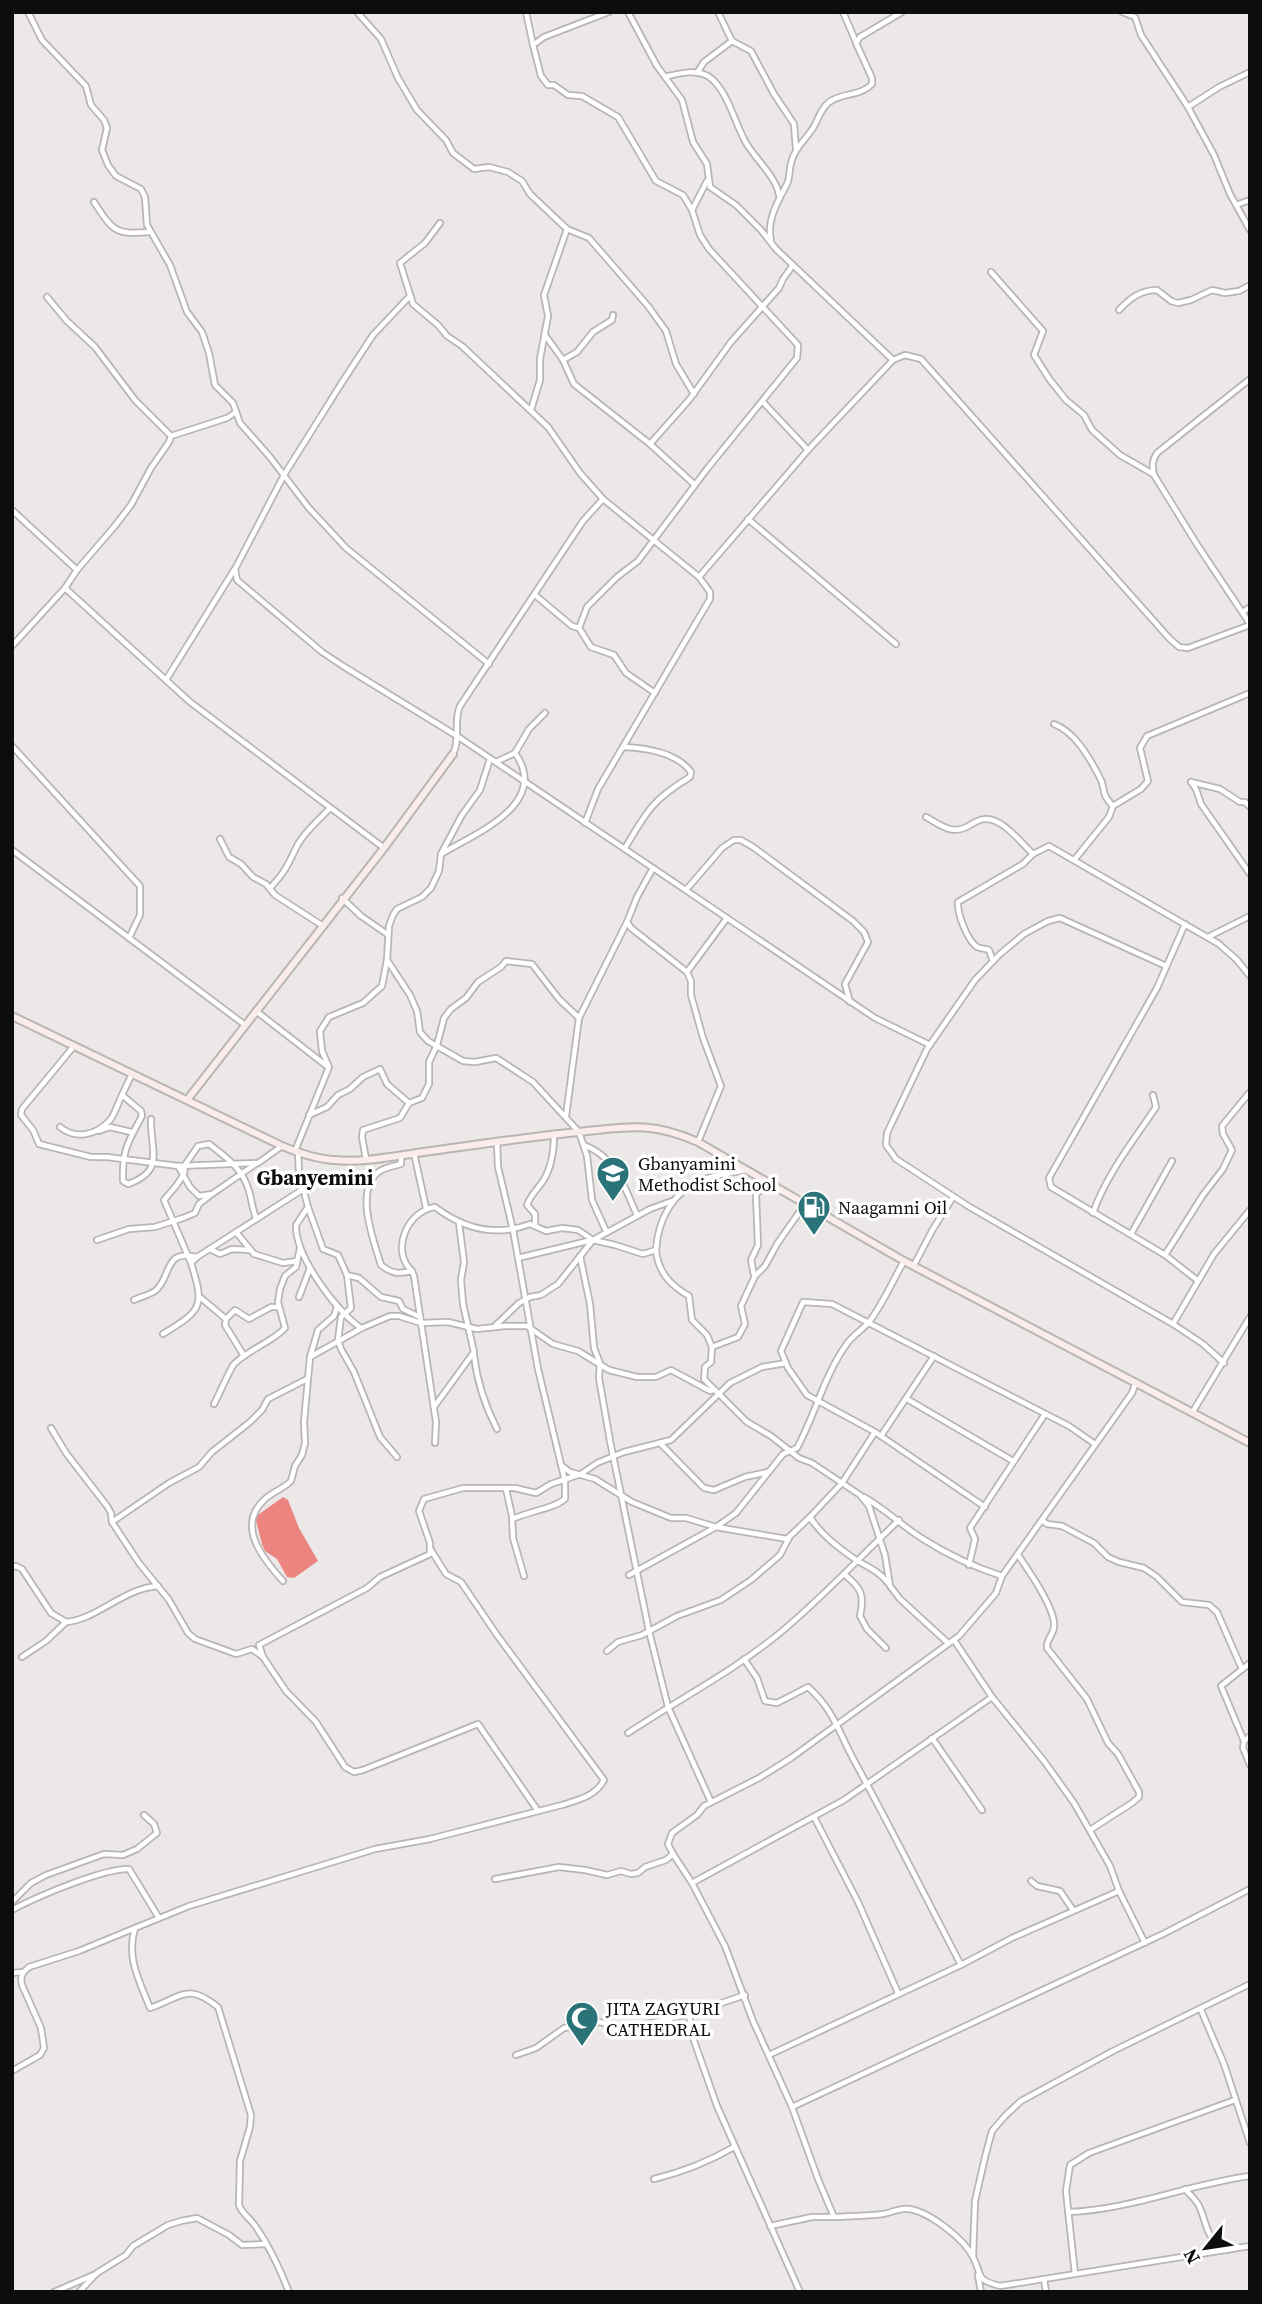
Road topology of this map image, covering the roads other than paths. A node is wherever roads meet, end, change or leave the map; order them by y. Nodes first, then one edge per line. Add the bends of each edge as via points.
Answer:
1 (28, 12) edge
2 (357, 12) edge
3 (526, 12) edge
4 (609, 12) edge
5 (628, 12) edge
6 (718, 12) edge
7 (843, 12) edge
8 (902, 12) edge
9 (1122, 12) edge
10 (732, 41) junction
11 (856, 43) junction
12 (533, 45) junction
13 (1250, 72) edge
14 (697, 73) junction
15 (665, 77) junction
16 (1188, 107) junction
17 (796, 149) junction
18 (708, 180) junction
19 (780, 196) junction
20 (1250, 200) edge
21 (94, 202) dead end
22 (1236, 205) junction
23 (692, 210) junction
24 (440, 223) dead end
25 (567, 229) junction
26 (1250, 230) edge
27 (150, 232) junction
28 (772, 243) junction
29 (793, 265) junction
30 (991, 272) dead end
31 (1250, 285) edge
32 (409, 296) junction
33 (47, 297) dead end
34 (762, 306) junction
35 (1119, 310) dead end
36 (613, 315) dead end
37 (545, 335) junction
38 (563, 360) junction
39 (893, 360) junction
40 (1250, 379) edge
41 (694, 394) junction
42 (763, 402) junction
43 (531, 410) junction
44 (236, 412) junction
45 (171, 436) junction
46 (650, 444) junction
47 (808, 450) junction
48 (284, 475) junction
49 (1154, 475) junction
50 (695, 485) junction
51 (603, 499) junction
52 (12, 510) edge
53 (748, 519) junction
54 (653, 540) junction
55 (235, 569) junction
56 (77, 570) junction
57 (699, 577) junction
58 (65, 588) junction
59 (535, 595) junction
60 (1250, 607) edge
61 (1243, 612) junction
62 (1250, 624) edge
63 (579, 628) junction
64 (896, 644) dead end
65 (12, 646) edge
66 (489, 664) junction
67 (166, 680) junction
68 (654, 693) junction
69 (1250, 693) edge
70 (545, 713) dead end
71 (1054, 724) dead end
72 (457, 736) junction
73 (12, 746) edge
74 (624, 747) junction
75 (453, 754) joint
76 (515, 754) junction
77 (493, 761) junction
78 (525, 781) junction
79 (1113, 806) junction
80 (1250, 807) edge
81 (330, 808) junction
82 (926, 817) dead end
83 (585, 823) junction
84 (220, 839) dead end
85 (384, 848) junction
86 (625, 848) junction
87 (12, 850) edge
88 (1032, 854) junction
89 (440, 855) junction
90 (1075, 859) junction
91 (653, 868) junction
92 (1250, 874) edge
93 (270, 888) junction
94 (686, 890) junction
95 (342, 898) junction
96 (1250, 916) edge
97 (727, 918) junction
98 (627, 922) junction
99 (1185, 924) junction
100 (323, 926) junction
101 (388, 934) junction
102 (1207, 937) junction
103 (129, 938) junction
104 (387, 960) junction
105 (993, 961) junction
106 (1166, 965) junction
107 (687, 972) junction
108 (1250, 976) edge
109 (850, 1003) junction
110 (256, 1011) junction
111 (12, 1016) edge
112 (579, 1018) junction
113 (245, 1025) junction
114 (437, 1045) junction
115 (930, 1045) junction
116 (74, 1046) junction
117 (329, 1067) junction
118 (132, 1074) junction
119 (1250, 1091) edge
120 (122, 1095) junction
121 (1153, 1095) dead end
122 (187, 1100) junction
123 (409, 1103) junction
124 (309, 1115) junction
125 (565, 1116) junction
126 (151, 1119) dead end
127 (61, 1127) dead end
128 (97, 1130) junction
129 (131, 1132) junction
130 (579, 1132) junction
131 (554, 1135) junction
132 (497, 1142) junction
133 (698, 1142) junction
134 (584, 1145) junction
135 (282, 1146) junction
136 (297, 1152) junction
137 (414, 1153) junction
138 (401, 1155) junction
139 (366, 1159) junction
140 (122, 1160) junction
141 (1172, 1161) dead end
142 (233, 1162) junction
143 (258, 1163) junction
144 (153, 1164) junction
145 (182, 1166) junction
146 (745, 1170) junction
147 (184, 1174) junction
148 (242, 1175) junction
149 (766, 1182) junction
150 (304, 1188) junction
151 (212, 1194) junction
152 (953, 1197) junction
153 (673, 1201) junction
154 (805, 1204) junction
155 (308, 1207) junction
156 (426, 1208) junction
157 (1250, 1210) edge
158 (1093, 1213) junction
159 (637, 1215) junction
160 (256, 1218) junction
161 (173, 1221) junction
162 (459, 1223) junction
163 (536, 1226) junction
164 (513, 1230) junction
165 (607, 1231) junction
166 (236, 1232) junction
167 (1131, 1234) junction
168 (97, 1240) dead end
169 (593, 1240) junction
170 (300, 1247) junction
171 (210, 1249) junction
172 (250, 1250) junction
173 (656, 1250) junction
174 (187, 1254) junction
175 (1165, 1255) junction
176 (580, 1256) junction
177 (197, 1257) junction
178 (518, 1258) junction
179 (297, 1261) junction
180 (904, 1261) junction
181 (191, 1263) junction
182 (914, 1265) junction
183 (310, 1267) junction
184 (412, 1271) junction
185 (347, 1275) junction
186 (755, 1276) junction
187 (1197, 1280) junction
188 (200, 1297) junction
189 (299, 1297) dead end
190 (526, 1299) junction
191 (134, 1300) dead end
192 (279, 1307) junction
193 (338, 1307) junction
194 (343, 1314) junction
195 (226, 1319) junction
196 (1249, 1319) edge
197 (420, 1320) junction
198 (868, 1323) junction
199 (1173, 1324) junction
200 (468, 1327) junction
201 (494, 1327) junction
202 (362, 1328) junction
203 (533, 1329) junction
204 (163, 1335) dead end
205 (338, 1340) junction
206 (712, 1347) junction
207 (474, 1354) junction
208 (244, 1356) junction
209 (934, 1356) junction
210 (310, 1357) junction
211 (600, 1363) junction
212 (786, 1363) junction
213 (1224, 1363) junction
214 (307, 1379) junction
215 (1136, 1381) junction
216 (714, 1390) junction
217 (719, 1395) junction
218 (817, 1399) junction
219 (907, 1399) junction
220 (214, 1404) dead end
221 (434, 1408) junction
222 (1192, 1413) junction
223 (1045, 1414) junction
224 (51, 1428) dead end
225 (497, 1429) dead end
226 (875, 1432) junction
227 (881, 1436) junction
228 (435, 1443) dead end
229 (660, 1443) junction
230 (1250, 1443) edge
231 (1095, 1444) junction
232 (789, 1451) junction
233 (613, 1456) junction
234 (397, 1457) dead end
235 (1013, 1461) junction
236 (562, 1466) junction
237 (768, 1472) junction
238 (581, 1474) junction
239 (565, 1481) junction
240 (842, 1483) junction
241 (506, 1489) junction
242 (621, 1494) junction
243 (860, 1495) junction
244 (985, 1507) junction
245 (810, 1517) junction
246 (515, 1518) dead end
247 (899, 1520) junction
248 (1042, 1520) junction
249 (112, 1522) junction
250 (716, 1527) junction
251 (791, 1535) junction
252 (879, 1539) junction
253 (431, 1550) junction
254 (1018, 1555) junction
255 (856, 1560) junction
256 (969, 1565) junction
257 (12, 1567) edge
258 (636, 1570) junction
259 (844, 1574) junction
260 (629, 1575) dead end
261 (524, 1576) dead end
262 (1002, 1576) junction
263 (283, 1581) dead end
264 (159, 1586) junction
265 (890, 1587) junction
266 (66, 1622) junction
267 (649, 1631) junction
268 (951, 1641) junction
269 (259, 1645) junction
270 (886, 1648) dead end
271 (252, 1649) junction
272 (607, 1651) dead end
273 (22, 1657) dead end
274 (263, 1657) junction
275 (744, 1658) junction
276 (1250, 1663) edge
277 (1242, 1669) junction
278 (992, 1697) junction
279 (668, 1707) junction
280 (839, 1725) junction
281 (628, 1733) dead end
282 (1250, 1736) edge
283 (932, 1738) junction
284 (1244, 1741) junction
285 (1250, 1765) edge
286 (867, 1784) junction
287 (711, 1802) junction
288 (982, 1810) dead end
289 (538, 1811) junction
290 (144, 1815) dead end
291 (814, 1817) junction
292 (1090, 1830) junction
293 (673, 1854) junction
294 (495, 1879) dead end
295 (1031, 1881) dead end
296 (692, 1883) junction
297 (1250, 1889) edge
298 (1119, 1891) junction
299 (12, 1902) edge
300 (12, 1910) edge
301 (1073, 1910) junction
302 (159, 1918) junction
303 (135, 1928) junction
304 (1145, 1942) junction
305 (961, 1965) junction
306 (23, 1972) junction
307 (12, 1973) edge
308 (1250, 1984) edge
309 (898, 1993) junction
310 (745, 1995) junction
311 (1201, 2010) junction
312 (689, 2014) junction
313 (516, 2055) dead end
314 (769, 2055) junction
315 (12, 2071) edge
316 (1236, 2100) junction
317 (792, 2107) junction
318 (1250, 2143) edge
319 (734, 2147) junction
320 (1250, 2176) edge
321 (653, 2179) dead end
322 (1185, 2189) junction
323 (1068, 2212) junction
324 (834, 2217) junction
325 (770, 2226) junction
326 (266, 2244) junction
327 (1250, 2246) edge
328 (1227, 2250) junction
329 (973, 2256) junction
330 (97, 2273) junction
331 (978, 2274) junction
332 (1075, 2274) junction
333 (1044, 2279) junction
334 (64, 2290) edge
335 (54, 2292) edge
336 (79, 2292) edge
337 (289, 2292) edge
338 (800, 2292) edge
339 (981, 2292) edge
340 (1046, 2292) edge

1 - 27 street via 42,40 86,86 107,128 102,149 108,165 117,176 141,189
2 - 25 street via 381,39 409,99 453,153 474,169 489,167 522,181
3 - 12 street
4 - 12 street
5 - 15 street
6 - 10 street
7 - 11 street
8 - 11 street
9 - 16 street via 1135,17 1141,35
10 - 14 street
10 - 17 street via 751,51 794,124
11 - 17 street via 872,84 829,103
12 - 23 street via 548,85 582,96 618,117 656,180 683,195
13 - 16 street
14 - 15 street
14 - 19 street via 711,78 729,104 744,139 778,186
15 - 18 street via 682,100 693,142 707,164
16 - 22 street
17 - 19 street via 789,182
18 - 23 street
18 - 28 street
19 - 28 street via 769,233
20 - 22 street
21 - 27 street via 118,233
22 - 26 street
23 - 34 street via 699,235 709,249
24 - 32 street via 425,243 400,263
25 - 37 street via 544,295
25 - 41 street via 589,239 648,306 666,331 676,364
27 - 44 street via 170,265 187,312 202,332 215,385
28 - 29 street
29 - 34 street
29 - 39 street
30 - 49 street via 1043,331 1034,355 1049,380 1084,415 1092,430 1120,455
31 - 35 street via 1226,293 1212,290 1178,303 1149,290 1131,297
32 - 43 street via 419,311
32 - 48 street via 373,335
33 - 45 street
34 - 41 street
34 - 42 street via 798,345 799,352
36 - 38 street
37 - 38 street
37 - 43 street
38 - 46 street via 574,384
39 - 47 street
39 - 62 street via 916,356 933,371 1179,647 1203,645
40 - 49 street via 1157,453
41 - 46 street
42 - 47 street
42 - 50 street
43 - 51 street
44 - 45 street
44 - 48 street
45 - 56 street via 131,505
46 - 50 street
47 - 53 street
48 - 55 street
48 - 66 street via 346,548
49 - 61 street
50 - 54 street
51 - 54 street
51 - 59 street via 583,521
52 - 56 street
53 - 57 street
53 - 64 street
54 - 57 street
54 - 63 street via 638,561 587,607
55 - 67 street
55 - 72 street via 240,585 322,652
56 - 58 street
57 - 68 street via 710,599
58 - 65 street
58 - 67 street
59 - 63 street
59 - 66 street
60 - 61 street
61 - 62 street
63 - 68 street via 591,647 614,655 626,673
66 - 72 street via 460,706 455,720
67 - 81 street
68 - 74 street
69 - 79 street via 1147,736 1140,748 1148,781
70 - 76 street
71 - 79 street via 1064,728 1082,750 1101,779 1103,796
72 - 75 street
72 - 77 street
73 - 103 street via 139,886 139,915
74 - 83 street via 597,789
74 - 86 street via 662,753 691,772 649,807
75 - 85 main road
76 - 77 street
76 - 78 street
77 - 78 street
77 - 89 street
78 - 83 street
78 - 89 street via 516,805
79 - 90 street
80 - 92 street via 1220,789 1191,782
81 - 85 street
81 - 93 street via 297,845 283,875
82 - 88 street via 952,831 989,819 1014,834
83 - 86 street
84 - 93 street via 229,857
85 - 95 main road
86 - 91 street
87 - 103 street
88 - 90 street via 1049,846
88 - 105 street via 958,902 971,940 989,950
89 - 101 street via 431,888 397,909
90 - 99 street
91 - 94 street
91 - 98 street
93 - 100 street
94 - 97 street
94 - 109 street via 729,842 741,840 753,847 864,932 868,942 845,984
95 - 100 main road
95 - 101 street
96 - 102 street
97 - 107 street
97 - 109 street
98 - 107 street
98 - 112 street
99 - 102 street
99 - 106 street
100 - 110 main road
101 - 104 street
102 - 108 street via 1229,952
103 - 113 street
104 - 114 street via 410,995 420,1032
104 - 117 street via 382,986 363,1003 329,1017 320,1031
105 - 106 street via 1024,934 1060,918
105 - 115 street
106 - 158 street via 1049,1178 1051,1187
107 - 133 street via 700,1028 721,1086
109 - 115 street
110 - 113 main road
110 - 117 street
111 - 116 main road
112 - 114 street via 532,964 509,960 478,982 449,1012
112 - 125 street
113 - 122 main road
114 - 123 street via 429,1062 429,1084 422,1098
114 - 125 street via 463,1060 496,1058 533,1082
115 - 152 street via 887,1133 886,1145 896,1159
116 - 118 main road
116 - 140 street via 21,1115 39,1144
117 - 124 street
118 - 120 street
118 - 122 main road
119 - 175 street via 1222,1126 1232,1150 1229,1159
120 - 128 street via 110,1120
120 - 129 street via 141,1111
121 - 158 street via 1156,1107
122 - 135 main road
123 - 124 street via 387,1084 380,1069
123 - 139 street via 400,1118 363,1130
124 - 136 street
125 - 130 street
126 - 144 street
127 - 128 street via 78,1135
128 - 129 street via 110,1127
129 - 140 street
130 - 131 main road
130 - 133 main road via 643,1126
130 - 134 street
131 - 132 main road
131 - 163 street via 554,1155 527,1205 535,1214
132 - 137 main road
132 - 164 street
133 - 146 main road
134 - 159 street via 610,1161
134 - 165 street via 592,1200
135 - 136 main road
135 - 143 street
136 - 139 main road via 334,1160
136 - 150 street
137 - 138 main road
137 - 156 street
138 - 139 main road
138 - 184 street via 401,1164 381,1170 373,1178 366,1209 381,1265 398,1274
140 - 144 street
140 - 144 street via 123,1181 128,1184 141,1180
141 - 167 street
142 - 143 street
142 - 145 street
142 - 145 street via 209,1144 198,1146
142 - 148 street
143 - 148 street
144 - 145 street
145 - 147 street
146 - 149 main road
146 - 153 street via 701,1180
147 - 151 street via 200,1196
147 - 161 street via 164,1200
148 - 151 street
148 - 160 street
149 - 154 main road
149 - 186 street via 756,1195 758,1244 751,1260
150 - 155 street
150 - 160 street
151 - 161 street via 195,1213
152 - 182 street
152 - 199 street
153 - 159 street
153 - 173 street via 661,1222
154 - 180 main road
154 - 186 street
155 - 170 street via 296,1225
155 - 185 street via 323,1249 338,1255
156 - 162 street via 435,1207
156 - 184 street via 401,1238 401,1255
157 - 187 street
158 - 167 street
159 - 165 street
160 - 166 street
161 - 168 street
161 - 174 street
162 - 164 street via 492,1231
162 - 200 street
163 - 164 street
163 - 169 street via 546,1231 578,1230
164 - 178 street
165 - 169 street
166 - 171 street
166 - 172 street
167 - 175 street
169 - 173 street via 643,1254
169 - 176 street
169 - 178 street
170 - 179 street
170 - 183 street
171 - 172 street via 220,1254
171 - 177 street
172 - 179 street via 283,1263
173 - 206 street via 657,1263 668,1282 689,1296 692,1320
174 - 177 street
174 - 181 street
174 - 191 street via 168,1264 155,1291
175 - 187 street
176 - 190 street via 558,1284
176 - 211 street
177 - 181 street
178 - 190 street
179 - 192 street via 285,1276
180 - 182 main road
180 - 198 street
181 - 188 street
182 - 215 main road
183 - 189 street
183 - 193 street
184 - 197 street
185 - 194 street via 351,1308
185 - 197 street via 359,1278 381,1297 399,1301
186 - 206 street via 741,1306 745,1324 738,1337
187 - 199 street
188 - 195 street
188 - 204 street via 198,1306
190 - 201 street
190 - 203 street
192 - 195 street via 249,1319 235,1310
192 - 208 street via 285,1328
193 - 194 street
193 - 210 street via 318,1330
194 - 202 street
194 - 205 street
195 - 208 street via 225,1325
196 - 213 street
197 - 200 street
197 - 202 street via 390,1316
197 - 221 street
198 - 209 street
198 - 212 street via 832,1304 803,1302 781,1350
198 - 218 street via 845,1345
199 - 213 street
200 - 201 street
200 - 207 street
201 - 203 street
202 - 205 street
203 - 211 street via 553,1344
203 - 236 street
205 - 210 street
205 - 234 street via 380,1437
206 - 216 street via 704,1379
207 - 221 street
207 - 225 street via 484,1403
208 - 220 street via 232,1367
209 - 219 street
209 - 223 street
210 - 214 street
211 - 216 street via 638,1377 656,1377 671,1370
211 - 233 street
212 - 217 street via 762,1367 730,1383
212 - 218 street via 807,1395
213 - 222 street
214 - 249 street via 268,1399 250,1422 199,1467
214 - 263 street via 302,1455 291,1481 265,1499 251,1518 258,1550
215 - 222 main road
215 - 231 street
216 - 217 street
217 - 229 street via 671,1440
217 - 232 street via 747,1422
218 - 226 street
218 - 232 street via 797,1448
219 - 227 street
219 - 235 street
221 - 228 street
222 - 230 main road
223 - 231 street
223 - 235 street
224 - 249 street via 107,1506
226 - 227 street
226 - 240 street
227 - 244 street
229 - 233 street
229 - 237 street via 704,1488 715,1490
231 - 248 street
232 - 237 street
232 - 240 street
233 - 238 street
233 - 242 street
235 - 244 street
236 - 238 street
236 - 239 street
237 - 250 street via 736,1513
238 - 239 street
238 - 242 street
239 - 241 street via 536,1493
239 - 246 street via 561,1502
240 - 243 street
240 - 245 street
241 - 253 street via 463,1488 424,1499 419,1511
241 - 261 street
242 - 250 street via 671,1518
242 - 258 street
243 - 247 street
243 - 252 street via 869,1506
244 - 256 street via 970,1528 975,1539
245 - 251 street
245 - 255 street
247 - 252 street
247 - 256 street
248 - 254 street
248 - 277 street via 1094,1543 1119,1563 1144,1568 1182,1602 1209,1605 1217,1612
249 - 264 street
250 - 251 street via 779,1539
250 - 258 street
251 - 267 street via 780,1555 751,1580 721,1600
252 - 255 street
252 - 265 street
253 - 269 street via 421,1560 380,1577
253 - 289 street via 446,1574 461,1582 604,1780 599,1789 578,1800
254 - 262 street
254 - 292 street via 1039,1586 1053,1619 1047,1648 1087,1699 1139,1792 1139,1797
255 - 259 street
255 - 265 street via 877,1571
256 - 262 street
257 - 266 street via 22,1569 51,1613
258 - 260 street
258 - 267 street
259 - 270 street via 859,1586 860,1616 867,1629
259 - 275 street via 780,1633
262 - 268 street via 996,1593
264 - 266 street via 145,1587
264 - 271 street via 195,1639 236,1654
265 - 268 street
266 - 273 street
267 - 272 street
267 - 279 street
268 - 278 street
268 - 280 street
269 - 271 street
269 - 274 street
271 - 274 street
274 - 289 street via 345,1767 362,1770 478,1724
275 - 279 street
275 - 280 street via 765,1701 777,1703 808,1687
276 - 277 street
277 - 284 street via 1221,1686
278 - 283 street
278 - 292 street via 1048,1766
279 - 281 street
279 - 287 street
280 - 286 street
280 - 287 street via 760,1778
282 - 284 street
283 - 286 street
283 - 288 street
284 - 285 street
286 - 291 street
286 - 305 street
287 - 293 street via 672,1833 668,1844
289 - 302 street via 375,1849
290 - 299 street via 157,1833 138,1849 123,1855 104,1854 46,1875
291 - 296 street
291 - 309 street
292 - 298 street
293 - 294 street via 631,1874 607,1875 568,1867
293 - 296 street
295 - 301 street via 1060,1891
296 - 310 street
297 - 304 street
298 - 301 street
298 - 304 street
300 - 302 street via 124,1868 129,1869
301 - 305 street
302 - 303 street
303 - 306 street
303 - 326 street via 130,1943 132,1960 150,2008 188,1991 204,1996 221,2014 251,2115 240,2161 239,2205
304 - 317 street
305 - 309 street
306 - 307 street
306 - 315 street via 20,1978 41,2028 44,2048
308 - 311 street
309 - 314 street
310 - 312 street
310 - 314 street
311 - 316 street
311 - 329 street via 1092,2062 1021,2101 1004,2116 992,2130 975,2201
312 - 313 street via 639,2026 583,2023
312 - 319 street via 692,2035
314 - 317 street
316 - 318 street
316 - 323 street via 1074,2160 1066,2182
317 - 324 street
319 - 321 street via 708,2162
319 - 325 street
320 - 322 street
322 - 323 street
322 - 328 street via 1198,2203 1209,2237
323 - 332 street
324 - 325 street
324 - 329 street via 907,2208 947,2228
325 - 338 street
326 - 330 street via 242,2245 197,2218 189,2219 147,2237
326 - 337 street
327 - 328 street
328 - 332 street
329 - 331 street
330 - 334 street
330 - 336 street
331 - 333 street via 1000,2286
331 - 339 street
332 - 333 street
333 - 340 street
334 - 335 street

